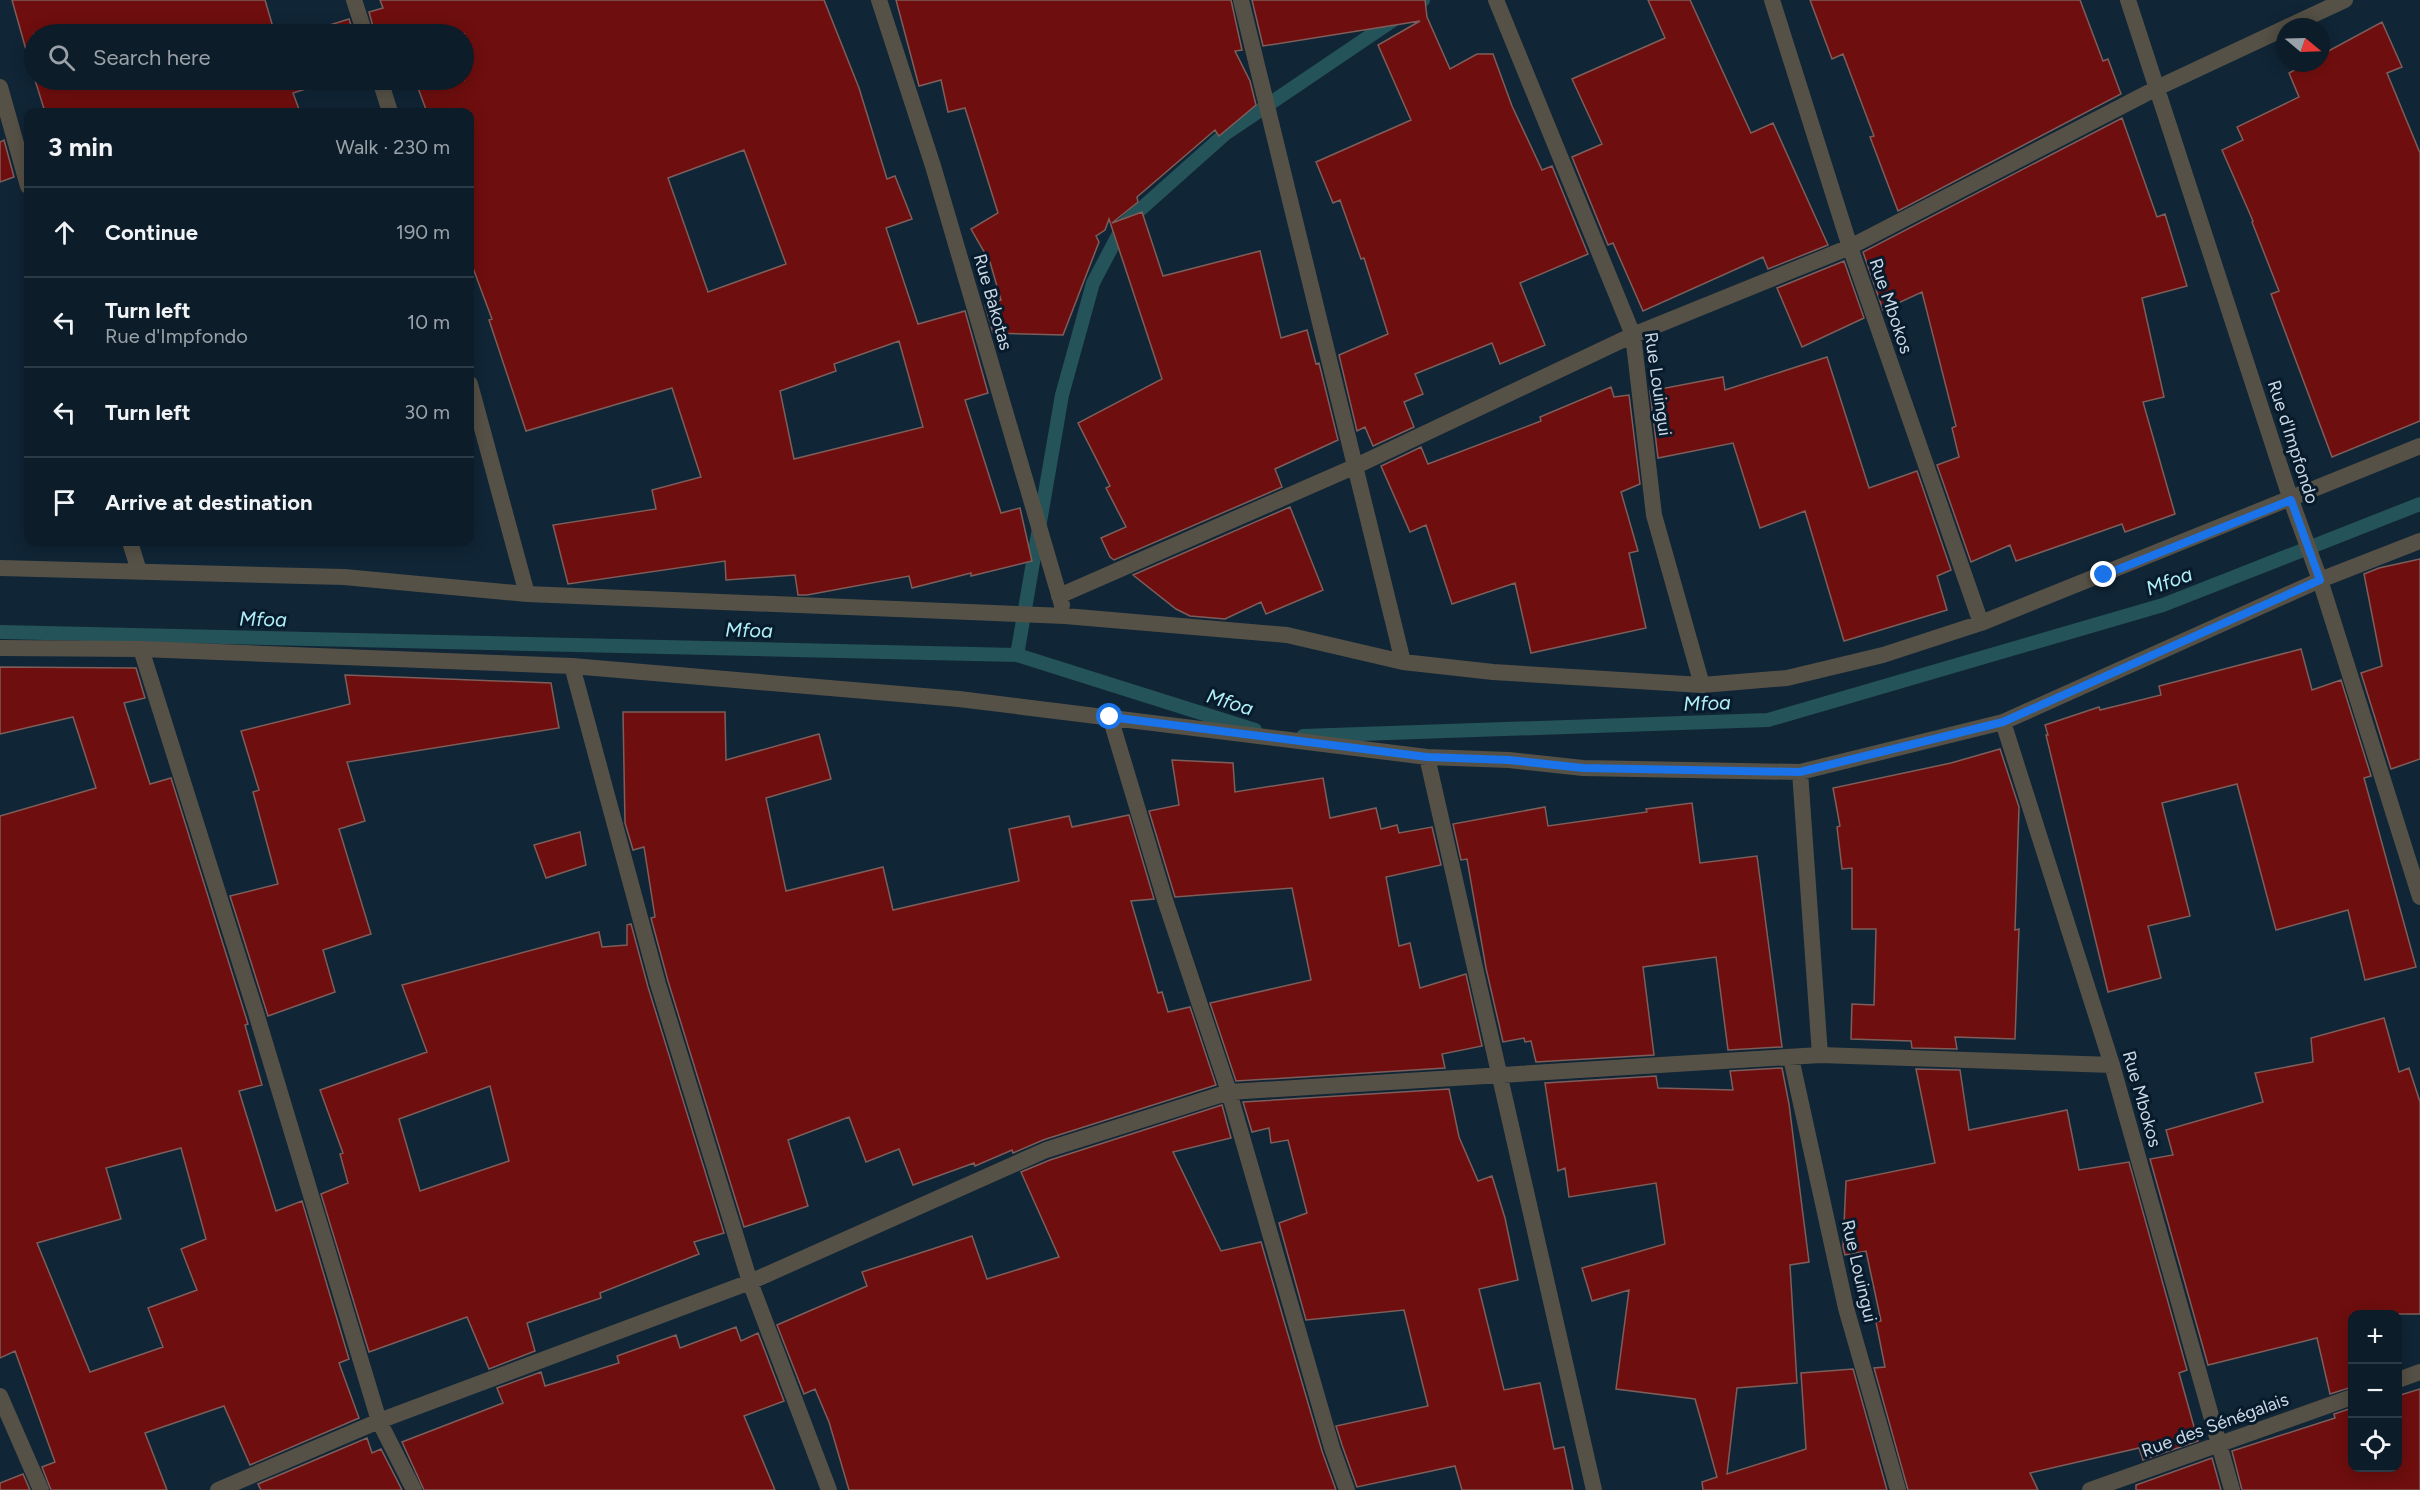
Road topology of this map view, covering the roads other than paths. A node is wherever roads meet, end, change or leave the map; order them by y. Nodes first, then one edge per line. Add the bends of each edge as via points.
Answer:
1 (354, 0) edge
2 (879, 0) edge
3 (1241, 0) edge
4 (1496, 0) edge
5 (1772, 0) edge
6 (2128, 0) edge
7 (2345, 0) edge
8 (2307, 18) edge
9 (362, 24) edge
10 (2276, 33) edge
11 (0, 87) edge
12 (2157, 88) junction
13 (383, 90) edge
14 (389, 108) edge
15 (24, 172) edge
16 (1850, 247) junction
17 (1634, 335) junction
18 (474, 399) edge
19 (2420, 446) edge
20 (1356, 466) junction
21 (2291, 500) junction
22 (2420, 541) edge
23 (131, 546) edge
24 (0, 568) edge
25 (139, 571) junction
26 (2317, 573) junction
27 (527, 594) junction
28 (1059, 596) junction
29 (1065, 616) junction
30 (1981, 623) junction
31 (0, 648) edge
32 (141, 649) junction
33 (1403, 662) junction
34 (572, 666) junction
35 (1702, 685) junction
36 (1110, 717) junction
37 (2003, 722) junction
38 (1427, 757) junction
39 (1800, 772) junction
40 (2420, 897) edge
41 (1820, 1055) junction
42 (1791, 1058) junction
43 (2112, 1065) junction
44 (1500, 1076) junction
45 (1229, 1092) junction
46 (750, 1282) junction
47 (2420, 1372) edge
48 (2402, 1378) edge
49 (0, 1396) edge
50 (2348, 1398) edge
51 (380, 1420) junction
52 (2218, 1445) junction
53 (41, 1490) edge
54 (218, 1490) edge
55 (414, 1490) edge
56 (829, 1490) edge
57 (1347, 1490) edge
58 (1594, 1490) edge
59 (1898, 1490) edge
60 (2090, 1490) edge
61 (2232, 1490) edge

1 - 9 street
2 - 28 street, Rue Bakotas via 933,166
3 - 20 street
4 - 17 street, Rue Louingui
5 - 16 street, Rue Mbokos
6 - 12 street, Rue d'Impfondo
7 - 8 street
10 - 12 street
11 - 15 street
12 - 16 street
12 - 21 street, Rue d'Impfondo
13 - 14 street
16 - 17 street
16 - 30 street, Rue Mbokos
17 - 20 street
17 - 35 street, Rue Louingui via 1654,515
18 - 27 street
19 - 21 street
20 - 28 street
20 - 33 street
21 - 26 street, Rue d'Impfondo
21 - 30 street
22 - 26 street
23 - 25 street
24 - 25 street
25 - 27 street via 344,577
26 - 37 street
26 - 40 street, Rue d'Impfondo
27 - 29 street
28 - 29 street, Rue Bakotas
29 - 33 street via 1287,635
30 - 35 street via 1883,655 1787,678
31 - 32 street
32 - 34 street
32 - 51 street
33 - 35 street
34 - 36 street via 959,699
34 - 46 street via 658,984
36 - 38 street
36 - 45 street
37 - 39 street
37 - 43 street, Rue Mbokos
38 - 39 street via 1583,768
38 - 44 street
39 - 41 street
41 - 42 street
41 - 43 street
42 - 44 street
42 - 59 street, Rue Louingui via 1846,1308
43 - 52 street, Rue Mbokos
44 - 45 street
44 - 58 street
45 - 46 street via 1046,1150
45 - 57 street
46 - 51 street
46 - 56 street
47 - 48 street
49 - 53 street
50 - 52 street, Rue des Sénégalais
51 - 54 street
51 - 55 street
52 - 60 street, Rue des Sénégalais
52 - 61 street, Rue Mbokos

